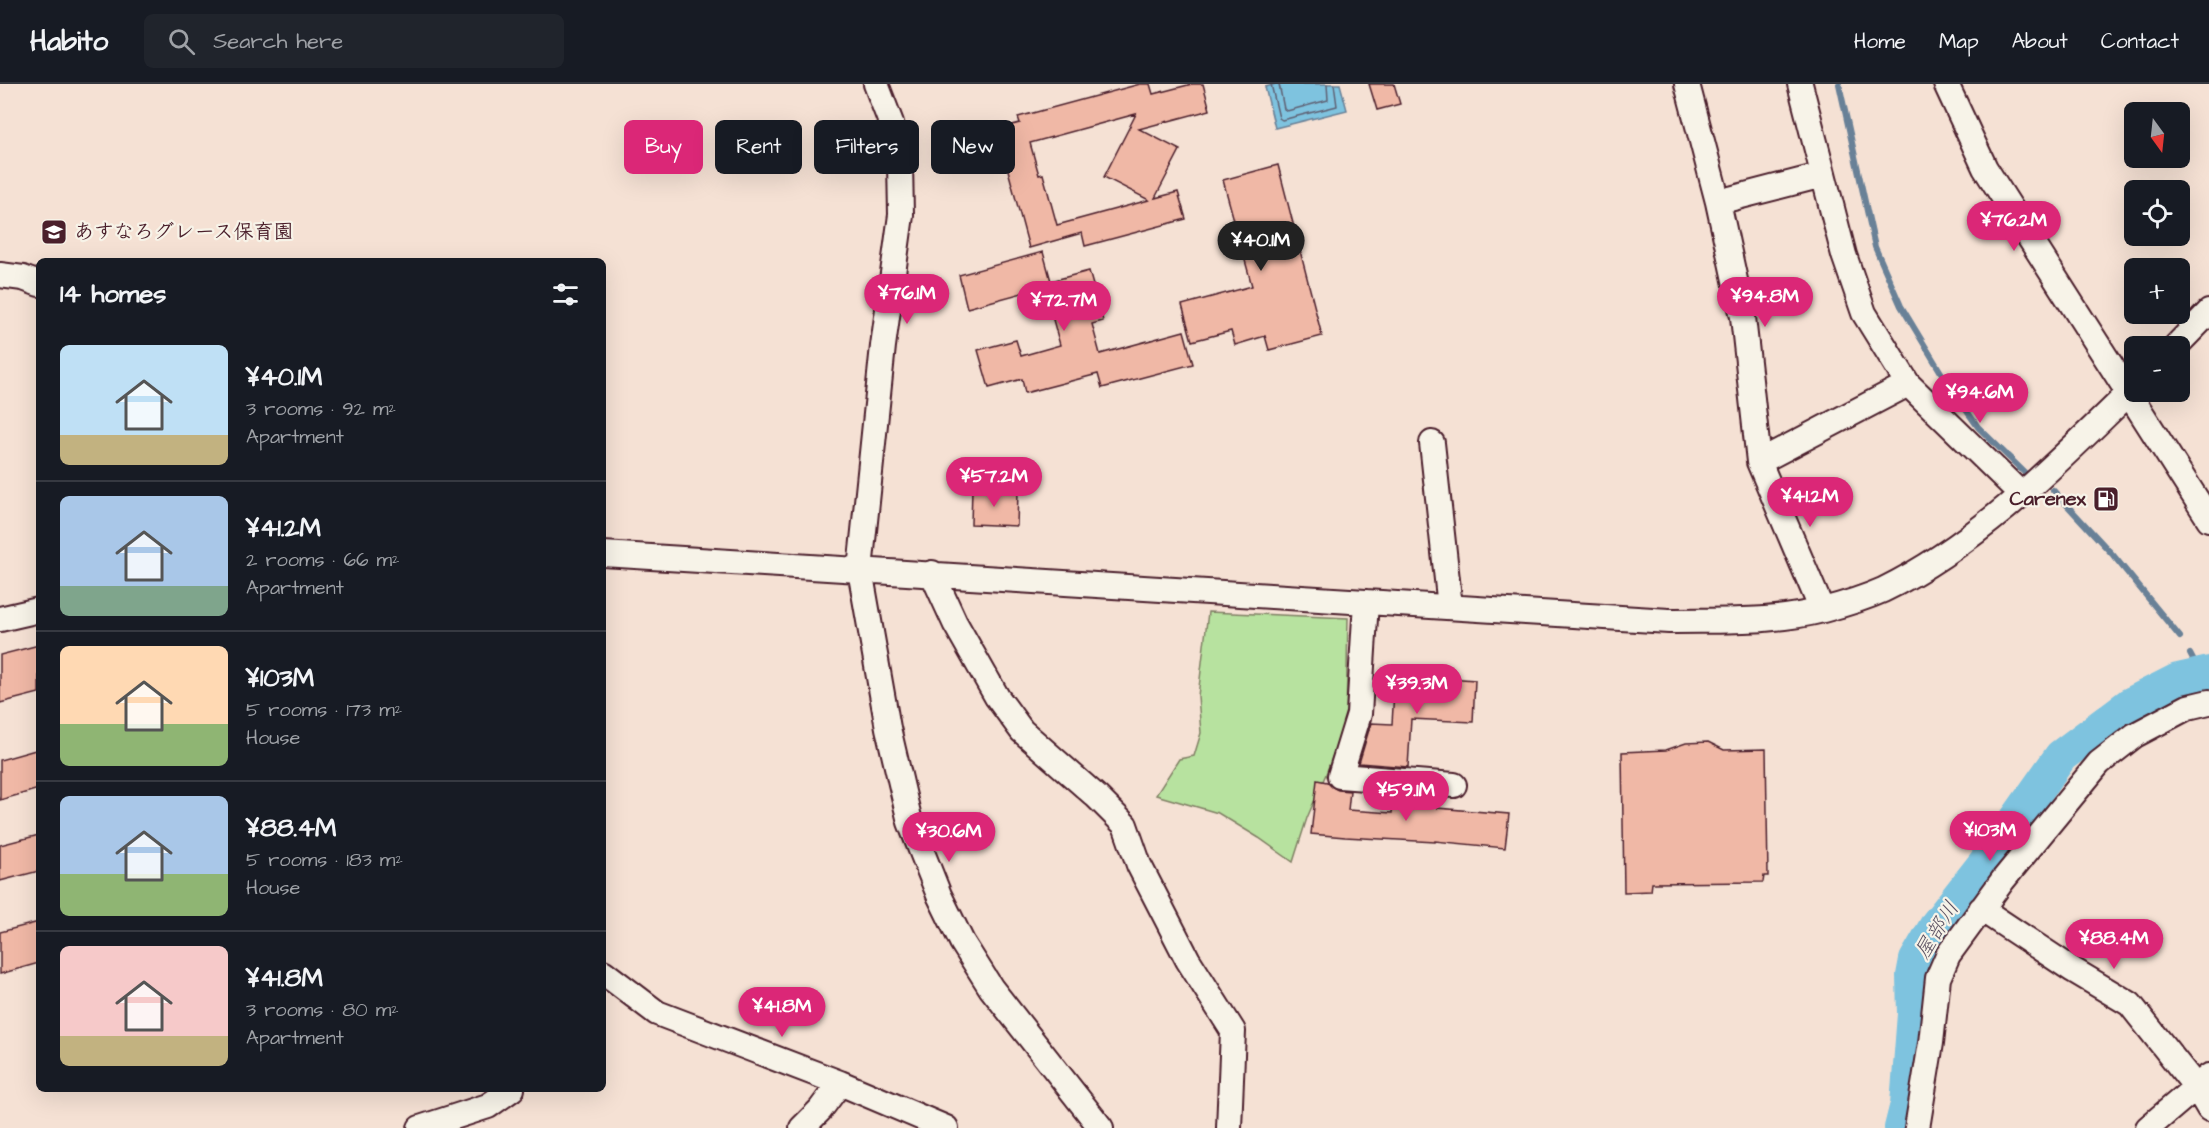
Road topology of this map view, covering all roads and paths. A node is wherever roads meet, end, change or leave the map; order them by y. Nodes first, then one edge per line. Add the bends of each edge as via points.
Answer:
1 (876, 84) edge
2 (1688, 84) edge
3 (1800, 84) edge
4 (1946, 84) edge
5 (1823, 175) junction
6 (1718, 202) junction
7 (0, 275) edge
8 (36, 283) edge
9 (2209, 312) edge
10 (2186, 336) edge
11 (2124, 378) edge
12 (1908, 384) junction
13 (2124, 398) edge
14 (2139, 402) edge
15 (1432, 443) dead end
16 (1760, 462) junction
17 (2022, 495) junction
18 (2209, 519) edge
19 (606, 554) edge
20 (860, 570) junction
21 (932, 573) junction
22 (1366, 602) junction
23 (1450, 607) junction
24 (1822, 610) junction
25 (36, 611) edge
26 (0, 619) edge
27 (2209, 702) edge
28 (1454, 785) dead end
29 (1982, 909) junction
30 (606, 974) edge
31 (2202, 1082) edge
32 (840, 1083) junction
33 (509, 1092) edge
34 (2209, 1109) edge
35 (420, 1128) edge
36 (802, 1128) edge
37 (946, 1128) edge
38 (1101, 1128) edge
39 (1229, 1128) edge
40 (1917, 1128) edge
41 (2148, 1128) edge

1 - 20 street via 900,162 901,215
2 - 6 street
3 - 5 street
4 - 11 street via 1986,168
5 - 6 street
5 - 12 street via 1863,314
6 - 16 street via 1743,317
7 - 8 street
9 - 10 street
12 - 16 street
12 - 17 street
13 - 17 street
14 - 18 street
15 - 23 street
16 - 24 street
17 - 24 street via 1941,556 1902,579 1882,590
19 - 20 street
20 - 21 street
20 - 38 street via 888,728 910,822 939,895 991,988
21 - 22 street
21 - 39 street via 955,623 1022,731 1125,825 1139,865 1188,960 1233,1031
22 - 23 street
22 - 28 street via 1359,714 1340,777
23 - 24 street via 1669,621 1761,620
25 - 26 street
27 - 29 street via 2188,707 2135,735 2099,763
29 - 31 street via 2130,1004
29 - 40 street via 1948,955 1938,978 1932,1043
30 - 32 street via 657,1012
31 - 34 street
31 - 41 street
32 - 36 street
32 - 37 street
33 - 35 street via 488,1106

